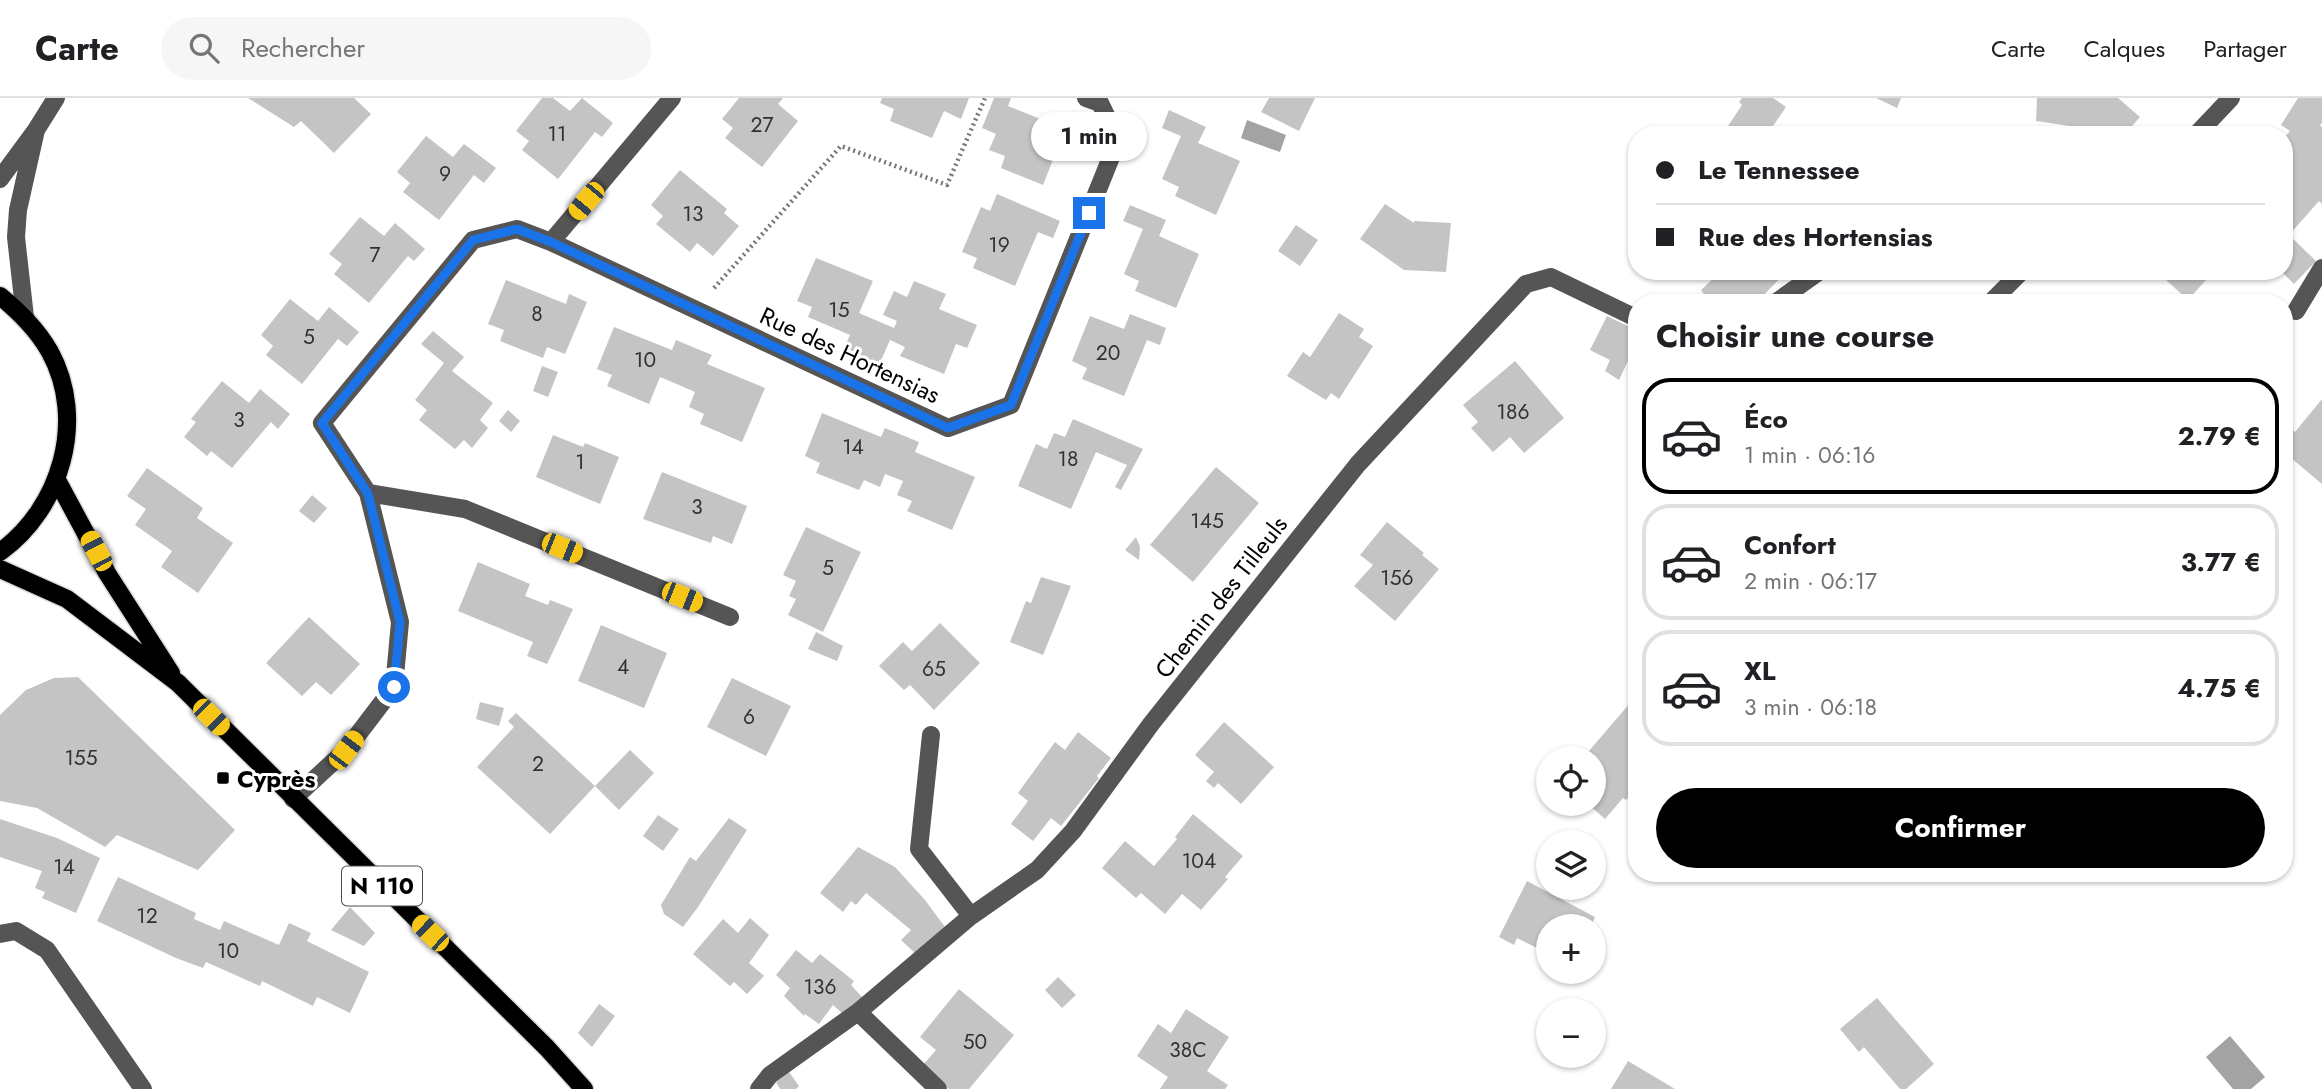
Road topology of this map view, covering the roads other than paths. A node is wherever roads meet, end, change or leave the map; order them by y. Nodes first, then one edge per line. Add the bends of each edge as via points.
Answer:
1 (55, 98) edge
2 (672, 98) edge
3 (1086, 98) edge
4 (2231, 98) edge
5 (2205, 126) edge
6 (36, 130) junction
7 (0, 179) edge
8 (551, 242) junction
9 (2322, 268) edge
10 (1808, 280) edge
11 (2013, 280) edge
12 (1788, 294) edge
13 (1999, 294) edge
14 (0, 296) edge
15 (2296, 311) dead end
16 (1628, 314) edge
17 (25, 317) junction
18 (57, 480) junction
19 (368, 494) junction
20 (0, 552) edge
21 (0, 569) edge
22 (730, 617) dead end
23 (178, 683) junction
24 (931, 736) dead end
25 (293, 799) junction
26 (971, 916) junction
27 (0, 934) edge
28 (858, 1012) junction
29 (143, 1089) edge
30 (584, 1089) edge
31 (759, 1089) edge
32 (938, 1089) edge

1 - 6 street
2 - 8 street
3 - 8 street, Rue des Hortensias via 1100,103 1118,141 1011,405 948,428
4 - 5 street
6 - 7 street
6 - 17 street via 16,237
8 - 19 street, Rue des Hortensias via 517,229 473,240 322,423
9 - 15 street
10 - 12 street
11 - 13 street
14 - 17 main road
16 - 26 street, Chemin des Tilleuls via 1551,277 1526,284 1358,464 1151,724 1073,831 1037,870
17 - 18 main road via 50,352 65,394 67,437
18 - 20 main road via 40,513
18 - 23 main road, N 110 via 107,573
19 - 22 street via 466,509
19 - 25 street, Rue des Hortensias via 400,622 394,687 346,750
21 - 23 main road, N 110 via 67,599
23 - 25 main road, N 110
24 - 26 street via 919,849
25 - 30 main road, N 110
26 - 28 street, Chemin des Tilleuls
27 - 29 street via 16,930 47,950
28 - 31 street, Chemin des Tilleuls via 770,1075
28 - 32 street

